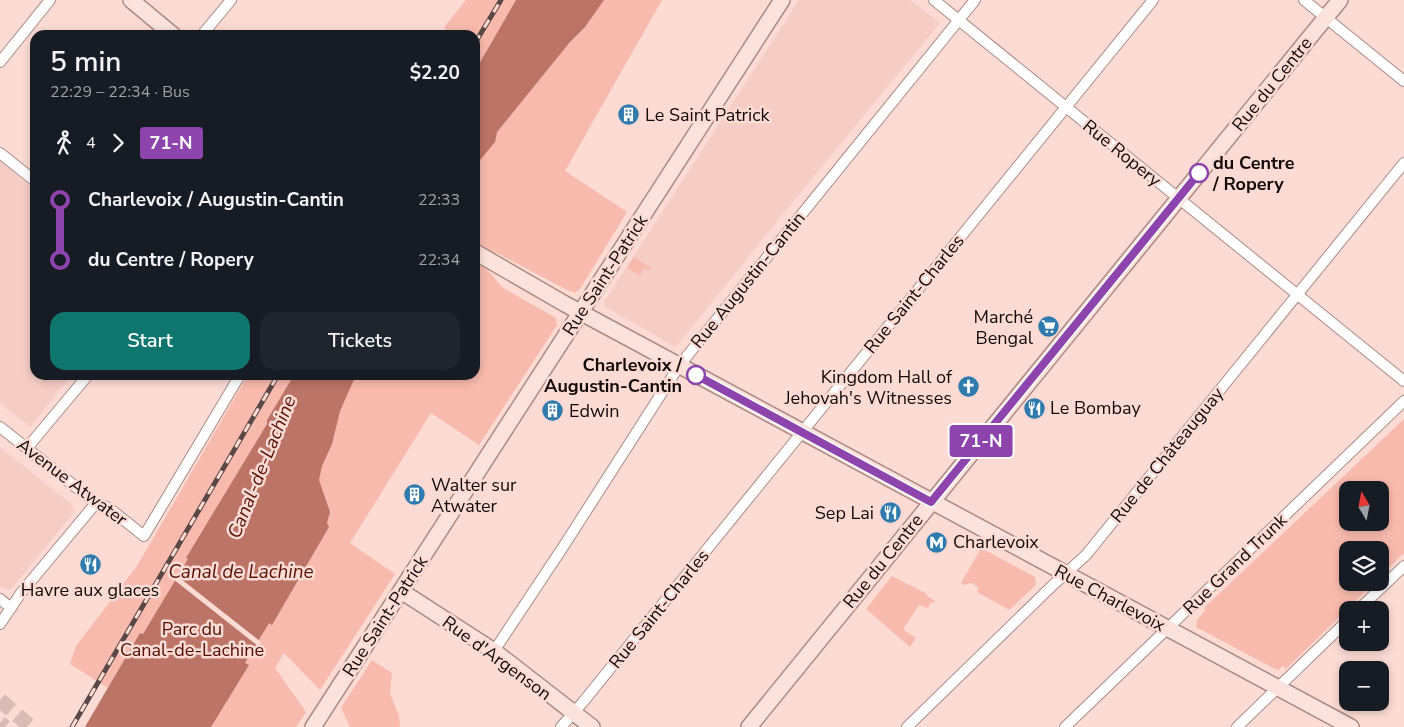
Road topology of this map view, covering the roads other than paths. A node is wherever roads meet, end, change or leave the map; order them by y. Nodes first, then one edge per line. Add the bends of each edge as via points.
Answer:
1 (50, 0) edge
2 (131, 0) edge
3 (230, 0) edge
4 (782, 0) edge
5 (934, 0) edge
6 (975, 0) edge
7 (1153, 0) edge
8 (1304, 0) edge
9 (1340, 0) edge
10 (1326, 17) junction
11 (958, 20) junction
12 (167, 30) edge
13 (206, 30) edge
14 (0, 62) edge
15 (1404, 81) edge
16 (1066, 107) junction
17 (0, 153) edge
18 (1404, 163) edge
19 (30, 177) edge
20 (1178, 199) junction
21 (480, 255) edge
22 (1296, 295) junction
23 (580, 312) junction
24 (679, 366) junction
25 (84, 380) edge
26 (237, 380) edge
27 (1404, 381) edge
28 (1404, 401) edge
29 (0, 427) edge
30 (801, 432) junction
31 (27, 448) junction
32 (931, 502) junction
33 (96, 503) junction
34 (1404, 566) edge
35 (1066, 574) junction
36 (401, 591) junction
37 (0, 599) edge
38 (1367, 601) edge
39 (11, 608) junction
40 (0, 624) edge
41 (1168, 628) junction
42 (1339, 629) edge
43 (494, 651) junction
44 (1278, 687) junction
45 (573, 713) junction
46 (313, 727) edge
47 (561, 727) edge
48 (592, 727) edge
49 (749, 727) edge
50 (907, 727) edge
51 (1065, 727) edge
52 (1237, 727) edge
53 (1351, 727) edge

1 - 14 street
2 - 12 street
3 - 13 street
4 - 23 street, Rue Saint-Patrick
5 - 11 street, Rue Ropery
6 - 11 street, Rue Augustin-Cantin
7 - 16 street, Rue Saint-Charles
8 - 10 street
9 - 10 street, Rue du Centre
10 - 15 street
10 - 20 street, Rue du Centre
11 - 16 street, Rue Ropery
11 - 24 street, Rue Augustin-Cantin
16 - 20 street, Rue Ropery
16 - 30 street, Rue Saint-Charles
17 - 19 street
18 - 22 street, Rue de Châteauguay
20 - 22 street, Rue Ropery
20 - 32 street, Rue du Centre
21 - 23 street, Rue Charlevoix
22 - 27 street, Rue Ropery
22 - 35 street, Rue de Châteauguay via 1093,547
23 - 24 street, Rue Charlevoix
23 - 36 street, Rue Saint-Patrick
24 - 30 street, Rue Charlevoix
24 - 43 street, Rue Augustin-Cantin
25 - 31 street
26 - 33 street, Avenue Atwater via 144,536 109,508
28 - 41 street, Rue Grand Trunk
29 - 31 street, Avenue Atwater
30 - 32 street, Rue Charlevoix
30 - 45 street, Rue Saint-Charles
31 - 33 street, Avenue Atwater
32 - 35 street, Rue Charlevoix
32 - 49 street, Rue du Centre
33 - 39 street
34 - 38 street
35 - 41 street, Rue Charlevoix
35 - 50 street, Rue de Châteauguay
36 - 43 street, Rue d'Argenson
36 - 46 street, Rue Saint-Patrick
37 - 39 street
39 - 40 street
41 - 44 street, Rue Charlevoix
41 - 51 street, Rue Grand Trunk
42 - 44 street
43 - 45 street, Rue d'Argenson
44 - 52 street
44 - 53 street, Rue Charlevoix
45 - 47 street, Rue Saint-Charles
45 - 48 street, Rue d'Argenson

